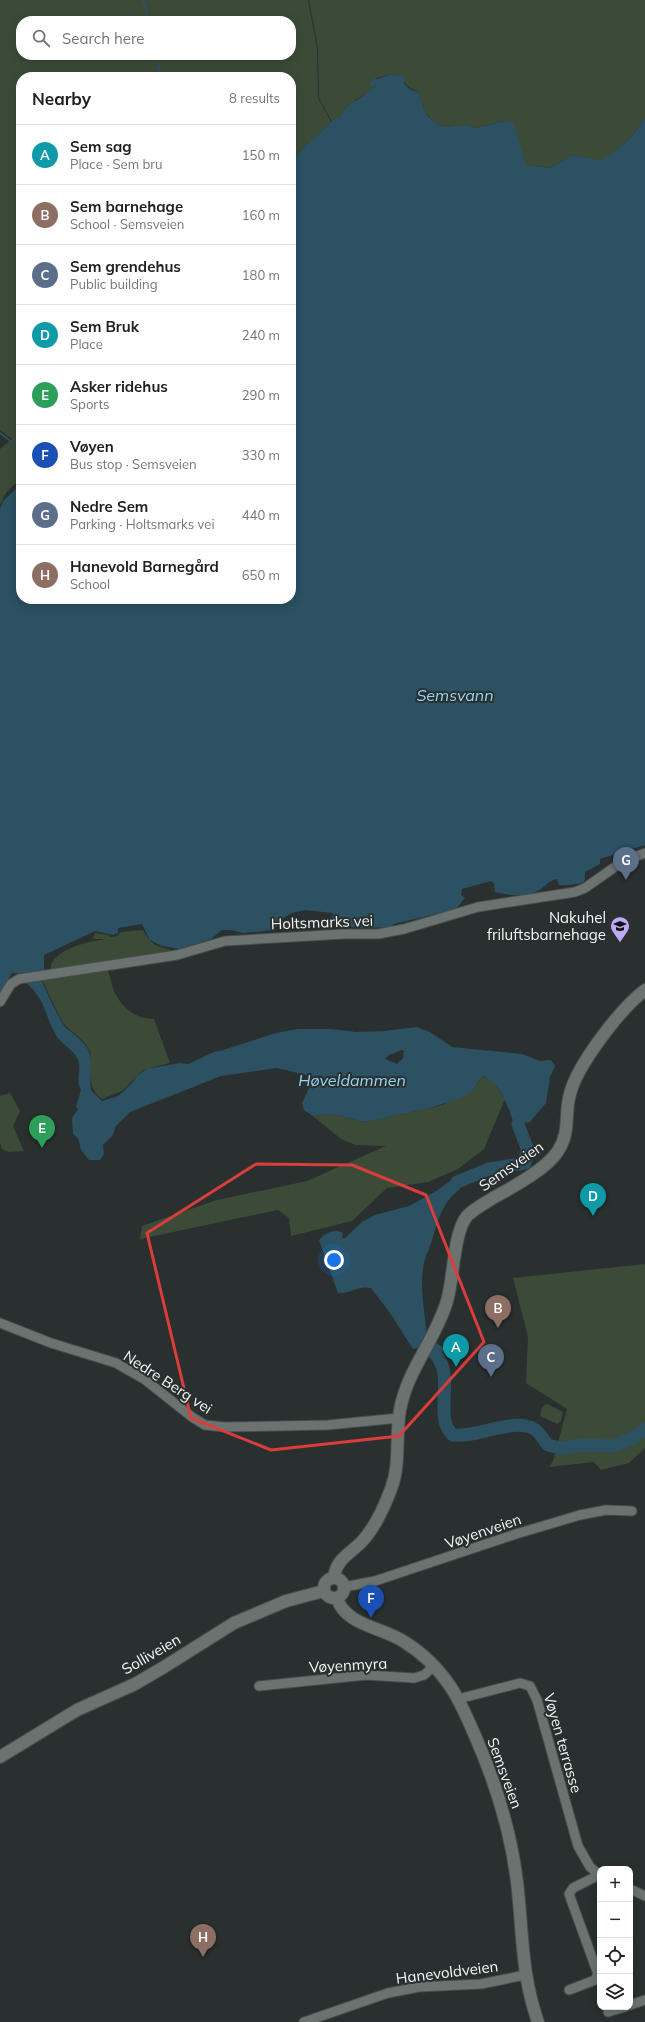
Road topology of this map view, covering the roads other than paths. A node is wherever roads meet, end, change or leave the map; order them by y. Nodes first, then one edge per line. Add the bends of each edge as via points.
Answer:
1 (645, 853) edge
2 (645, 990) edge
3 (0, 1002) edge
4 (0, 1323) edge
5 (399, 1418) junction
6 (632, 1511) dead end
7 (334, 1578) junction
8 (344, 1587) junction
9 (324, 1591) junction
10 (337, 1598) junction
11 (434, 1666) junction
12 (259, 1686) dead end
13 (458, 1699) junction
14 (0, 1757) edge
15 (597, 1872) edge
16 (597, 1876) edge
17 (633, 1890) edge
18 (645, 1896) edge
19 (525, 1975) junction
20 (569, 1990) dead end
21 (645, 2000) edge
22 (633, 2004) edge
23 (615, 2010) edge
24 (608, 2012) dead end
25 (304, 2022) edge
26 (538, 2022) edge

1 - 3 street, Holtsmarks vei via 622,862 601,881 575,892 478,907 378,934 242,939 177,955 45,974 19,979 11,984
2 - 5 main road, Semsveien via 631,1001 611,1025 575,1081 569,1094 566,1131 557,1152 530,1175 467,1217 460,1234 448,1300 408,1384
4 - 5 street, Nedre Berg vei via 51,1343 116,1363 148,1382 192,1417 205,1424 224,1427 328,1425
5 - 7 main road via 398,1459 391,1490 364,1539 341,1558 336,1566
6 - 8 street, Vøyenveien via 606,1510 580,1515 375,1581
7 - 8 main road via 342,1582
7 - 9 main road via 326,1582
8 - 10 main road via 342,1594
9 - 10 main road via 330,1598
9 - 14 main road, Solliveien via 286,1601 234,1623 135,1684 77,1710
10 - 11 main road, Semsveien via 345,1613 354,1620 403,1641
11 - 12 street, Vøyenmyra via 424,1675 414,1678 366,1675
11 - 13 main road, Semsveien
13 - 15 street, Vøyen terrasse via 520,1683 530,1686 537,1700 578,1846 587,1862
13 - 19 main road, Semsveien via 488,1765 503,1811 518,1884
16 - 20 street, Vøyen terrasse via 573,1888 569,1894 598,1974 595,1980
17 - 18 street
19 - 25 street, Hanevoldveien via 481,1984 419,1987
19 - 26 main road, Semsveien
21 - 22 street
23 - 24 street

